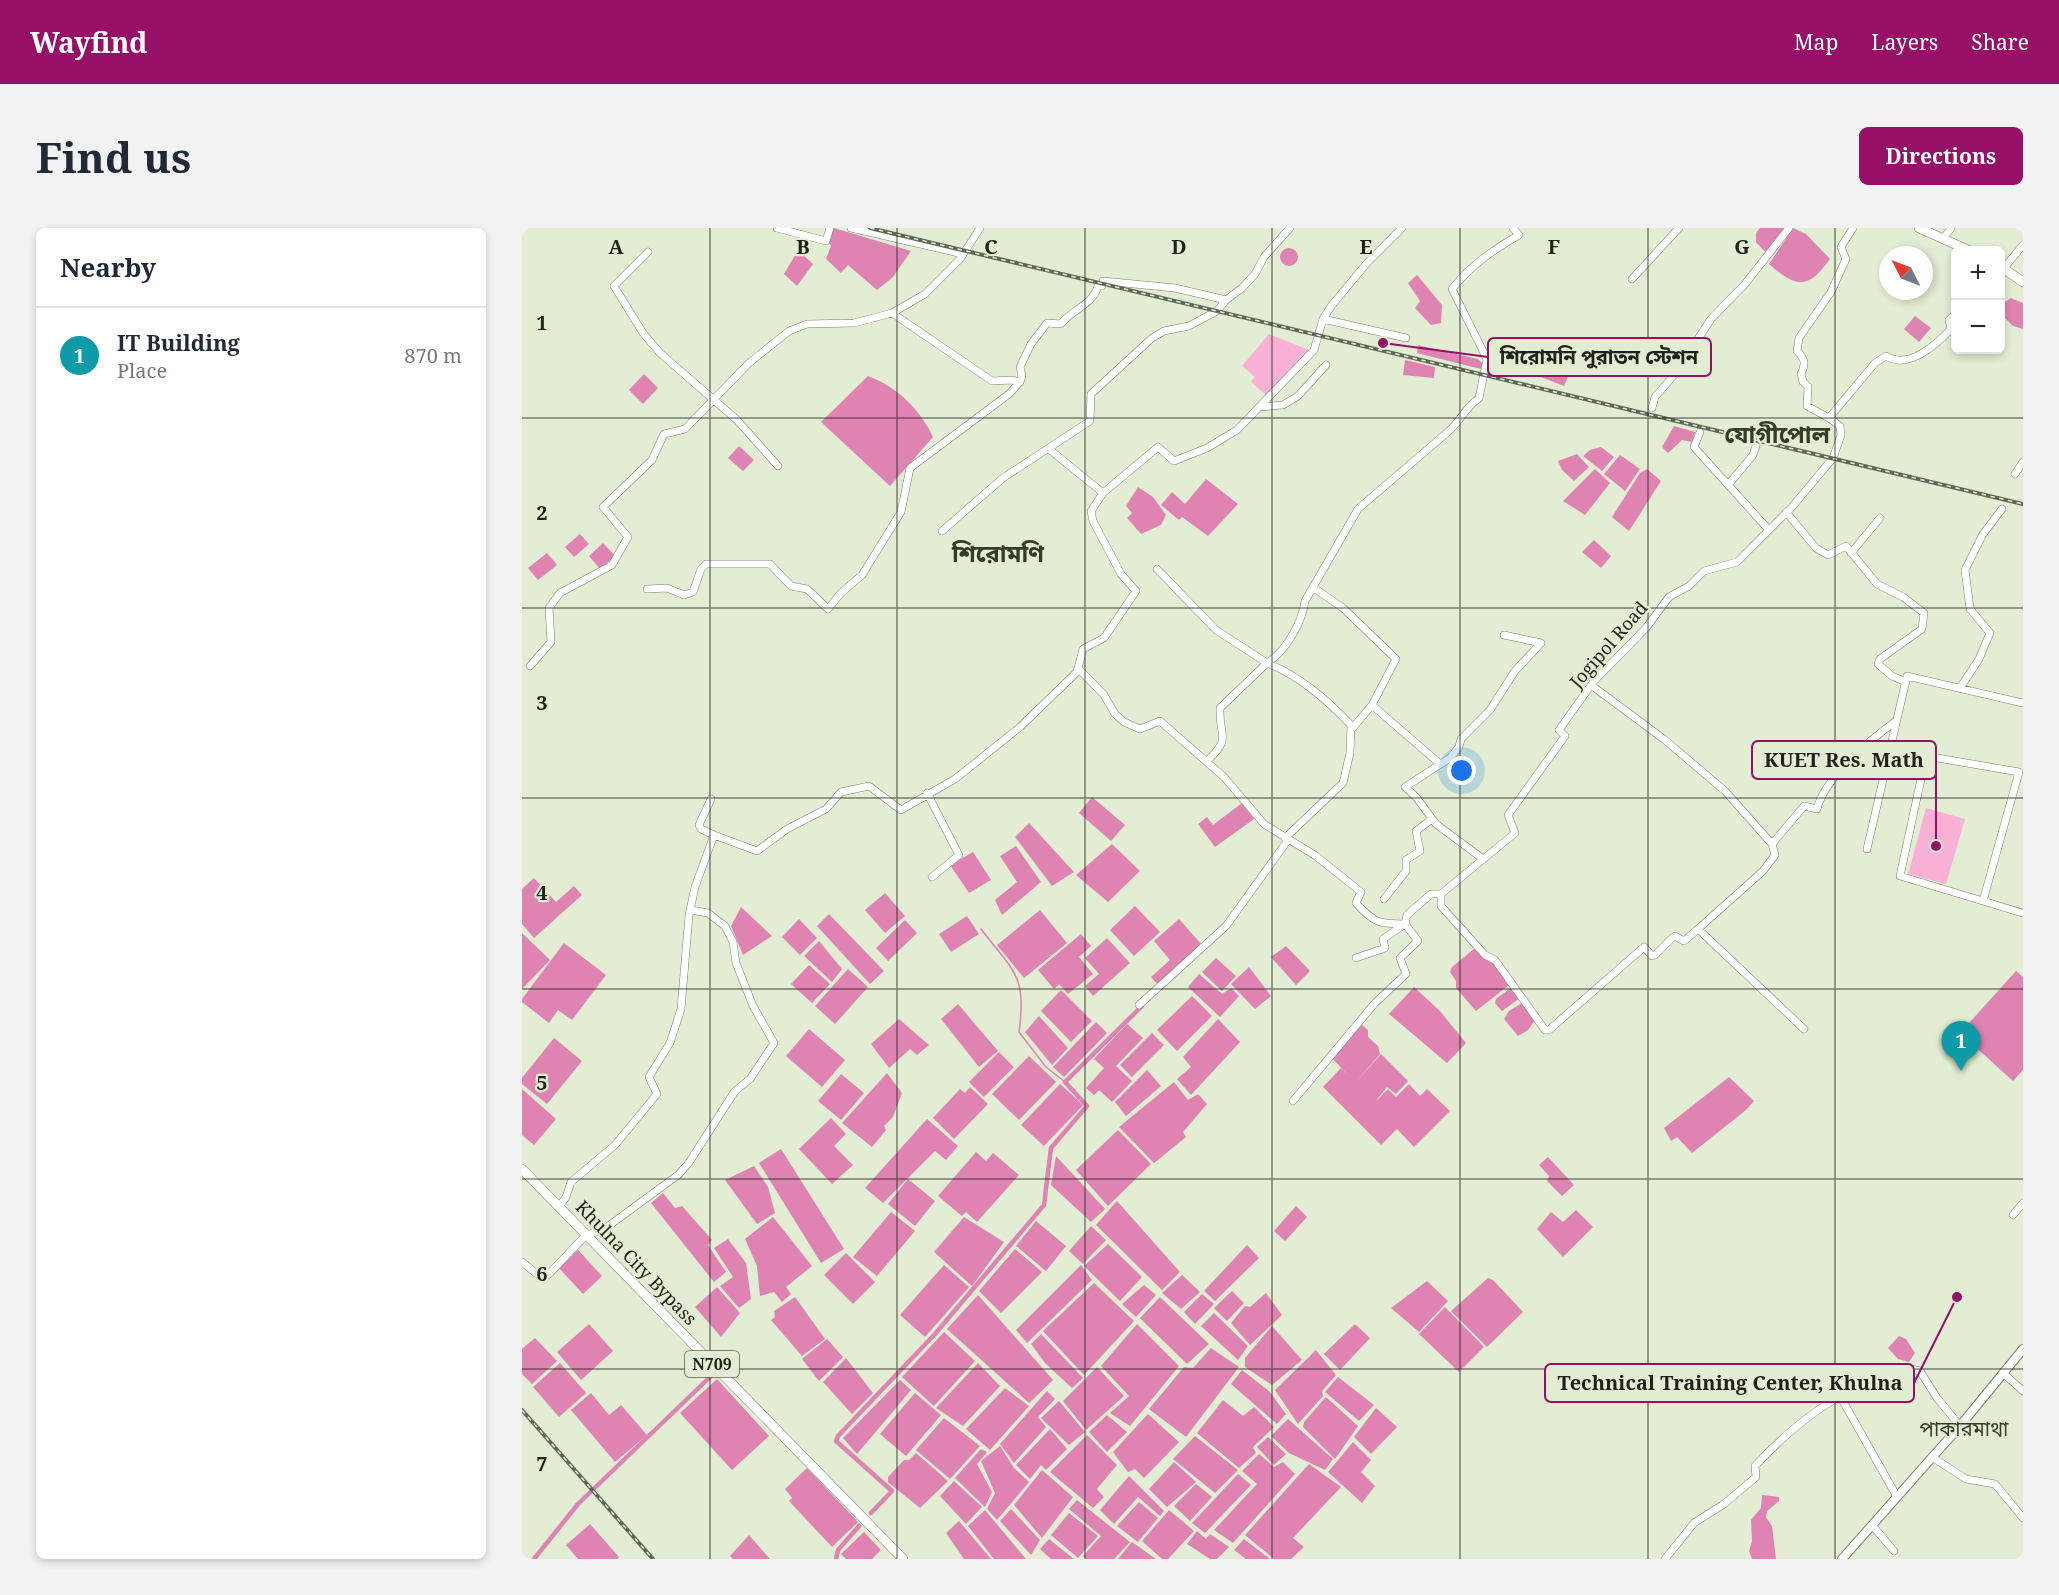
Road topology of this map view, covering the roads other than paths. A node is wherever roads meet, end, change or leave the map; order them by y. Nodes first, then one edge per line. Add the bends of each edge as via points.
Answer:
1 (777, 228) edge
2 (830, 228) edge
3 (851, 228) edge
4 (980, 228) edge
5 (1290, 228) edge
6 (1402, 228) edge
7 (1513, 228) edge
8 (1678, 228) edge
9 (1789, 228) edge
10 (1853, 228) edge
11 (1919, 228) edge
12 (1951, 228) edge
13 (1943, 238) junction
14 (2023, 245) edge
15 (1960, 246) edge
16 (648, 252) dead end
17 (963, 254) junction
18 (2005, 268) edge
19 (2005, 271) edge
20 (1632, 279) dead end
21 (2023, 282) edge
22 (1226, 300) junction
23 (892, 313) junction
24 (1323, 318) junction
25 (1951, 330) edge
26 (1406, 338) dead end
27 (1326, 365) dead end
28 (1020, 382) junction
29 (712, 400) junction
30 (1258, 407) junction
31 (1652, 408) dead end
32 (1829, 418) junction
33 (1700, 432) dead end
34 (1756, 446) dead end
35 (1049, 449) junction
36 (2023, 462) edge
37 (778, 466) dead end
38 (2015, 474) dead end
39 (1729, 484) junction
40 (1103, 494) junction
41 (2002, 509) dead end
42 (1786, 512) junction
43 (1880, 518) dead end
44 (1768, 529) junction
45 (942, 531) dead end
46 (1851, 553) junction
47 (1157, 569) dead end
48 (1314, 588) junction
49 (647, 589) dead end
50 (1504, 635) dead end
51 (1267, 663) junction
52 (530, 666) dead end
53 (1078, 668) junction
54 (1905, 682) junction
55 (1591, 686) junction
56 (1960, 688) junction
57 (2023, 703) edge
58 (1372, 705) junction
59 (1896, 721) junction
60 (1351, 730) junction
61 (1207, 761) junction
62 (1440, 764) junction
63 (927, 793) junction
64 (711, 799) dead end
65 (1432, 819) junction
66 (714, 835) junction
67 (1286, 839) junction
68 (1772, 844) junction
69 (1867, 849) dead end
70 (1483, 859) junction
71 (932, 877) dead end
72 (1441, 894) junction
73 (1384, 898) dead end
74 (1983, 901) junction
75 (690, 910) junction
76 (2022, 913) edge
77 (1405, 924) junction
78 (1698, 929) junction
79 (1356, 958) dead end
80 (1139, 1005) dead end
81 (1804, 1029) dead end
82 (1293, 1101) dead end
83 (522, 1169) edge
84 (2023, 1203) edge
85 (559, 1207) junction
86 (2013, 1215) dead end
87 (586, 1235) junction
88 (522, 1262) edge
89 (2023, 1349) edge
90 (2003, 1374) junction
91 (2023, 1391) edge
92 (1840, 1396) junction
93 (1960, 1426) junction
94 (1932, 1457) junction
95 (1896, 1495) dead end
96 (2023, 1518) edge
97 (1872, 1525) junction
98 (1894, 1551) dead end
99 (903, 1559) edge
100 (1665, 1559) edge
101 (1842, 1559) edge

1 - 2 street via 826,241
3 - 17 street
4 - 17 street
5 - 22 street via 1264,257 1255,274
6 - 24 street via 1367,263
7 - 48 street via 1519,235 1465,273 1452,289 1487,359 1479,398 1467,406 1459,422 1358,509
8 - 20 street
9 - 31 street via 1752,276 1711,319 1655,397
10 - 32 street via 1841,247 1846,259 1841,272 1799,339 1797,351 1804,359 1801,374 1808,386 1807,406
11 - 13 highway
12 - 13 street
13 - 15 highway
14 - 18 street
16 - 29 street via 614,286 660,353
17 - 23 street via 925,294
19 - 21 highway
22 - 28 street via 1175,288 1103,281 1078,311 1068,314 1061,324 1047,323 1020,367
22 - 35 street via 1204,319 1164,331 1132,354 1091,394 1090,421
23 - 28 street via 992,381
23 - 29 street via 854,323 807,324 789,331
24 - 26 street
24 - 30 street via 1314,350
25 - 32 street via 1938,343 1907,361 1886,356 1875,363
27 - 30 street via 1298,396 1283,405
28 - 49 street via 998,404 910,468 901,512 862,574 828,609 807,589 792,586 770,564 756,562 706,564 693,592 684,595 667,588
29 - 37 street via 737,420
29 - 52 street via 685,429 664,434 652,460 603,507 628,537 612,564 560,593 549,608 551,642
30 - 40 street via 1237,430 1207,448 1174,461 1158,447
32 - 42 street, Jogipol Road via 1840,426 1841,435 1833,458
33 - 39 street via 1694,447
34 - 39 street
35 - 40 street
35 - 45 street via 1003,478
36 - 38 street
39 - 44 street
40 - 53 street via 1091,511 1093,521 1121,574 1136,591 1104,638 1083,649
41 - 56 street via 1983,534 1965,570 1971,609 1990,633
42 - 44 street, Jogipol Road
42 - 46 street via 1816,548 1828,555 1846,546
43 - 46 street
44 - 55 street, Jogipol Road via 1737,562 1704,571 1689,586 1669,597 1646,628
46 - 54 street via 1877,584 1924,613 1922,629 1878,664
47 - 51 street via 1216,630
48 - 51 street via 1286,643 1277,657
48 - 58 street via 1343,608 1396,659
50 - 62 street via 1541,643 1515,671 1490,710 1461,740 1450,758
51 - 60 street via 1314,691 1351,725
51 - 61 street via 1220,708 1224,740
53 - 61 street via 1124,722 1140,729 1160,721
53 - 63 street via 1000,743 955,779
54 - 56 street via 1907,676
54 - 59 street
55 - 68 street via 1665,740 1725,791
55 - 70 street, Jogipol Road via 1559,730 1565,736 1508,815 1515,833
56 - 57 street
58 - 60 street
58 - 62 street
59 - 68 street via 1830,783 1821,794 1817,809 1804,806
59 - 69 street
60 - 67 street via 1343,783
61 - 67 street via 1264,824
62 - 65 street via 1405,787
63 - 66 street via 900,810 869,786 841,792 826,809 787,829 757,851
63 - 71 street via 959,855
64 - 66 street via 699,825
65 - 70 street via 1451,838
65 - 73 street via 1416,831 1420,850 1406,860 1406,871
66 - 75 street via 698,875
67 - 77 street via 1344,876 1361,892 1356,903 1367,915 1380,924
67 - 80 street via 1226,926
68 - 78 street via 1775,855 1763,871
70 - 72 street, Jogipol Road
72 - 77 street, Jogipol Road via 1431,894 1407,915
72 - 78 street via 1442,906 1485,955 1495,960 1545,1030 1644,947 1652,956 1675,936 1684,941
74 - 74 street via 1900,876 1926,756 2019,772
74 - 76 street
75 - 85 street via 681,1010 670,1043 650,1077 657,1094 615,1145 571,1182
75 - 87 street via 708,913 725,926 753,1006 774,1043 750,1079 735,1091 678,1175 603,1230
77 - 79 street, Jogipol Road via 1383,939 1385,948
77 - 82 street via 1418,941 1400,958 1407,974 1375,1003
78 - 81 street
83 - 85 highway, Khulna City Bypass / N709
84 - 86 street
85 - 87 highway, Khulna City Bypass / N709
87 - 88 street via 542,1278
87 - 99 highway, Khulna City Bypass / N709
89 - 90 main road
90 - 91 street
90 - 93 main road
92 - 93 street via 1911,1369 1920,1371
92 - 95 street
92 - 100 street via 1769,1452 1755,1466 1756,1477 1694,1523
93 - 94 main road
94 - 96 street via 1966,1479 1995,1484
94 - 97 main road
97 - 98 street
97 - 101 main road

